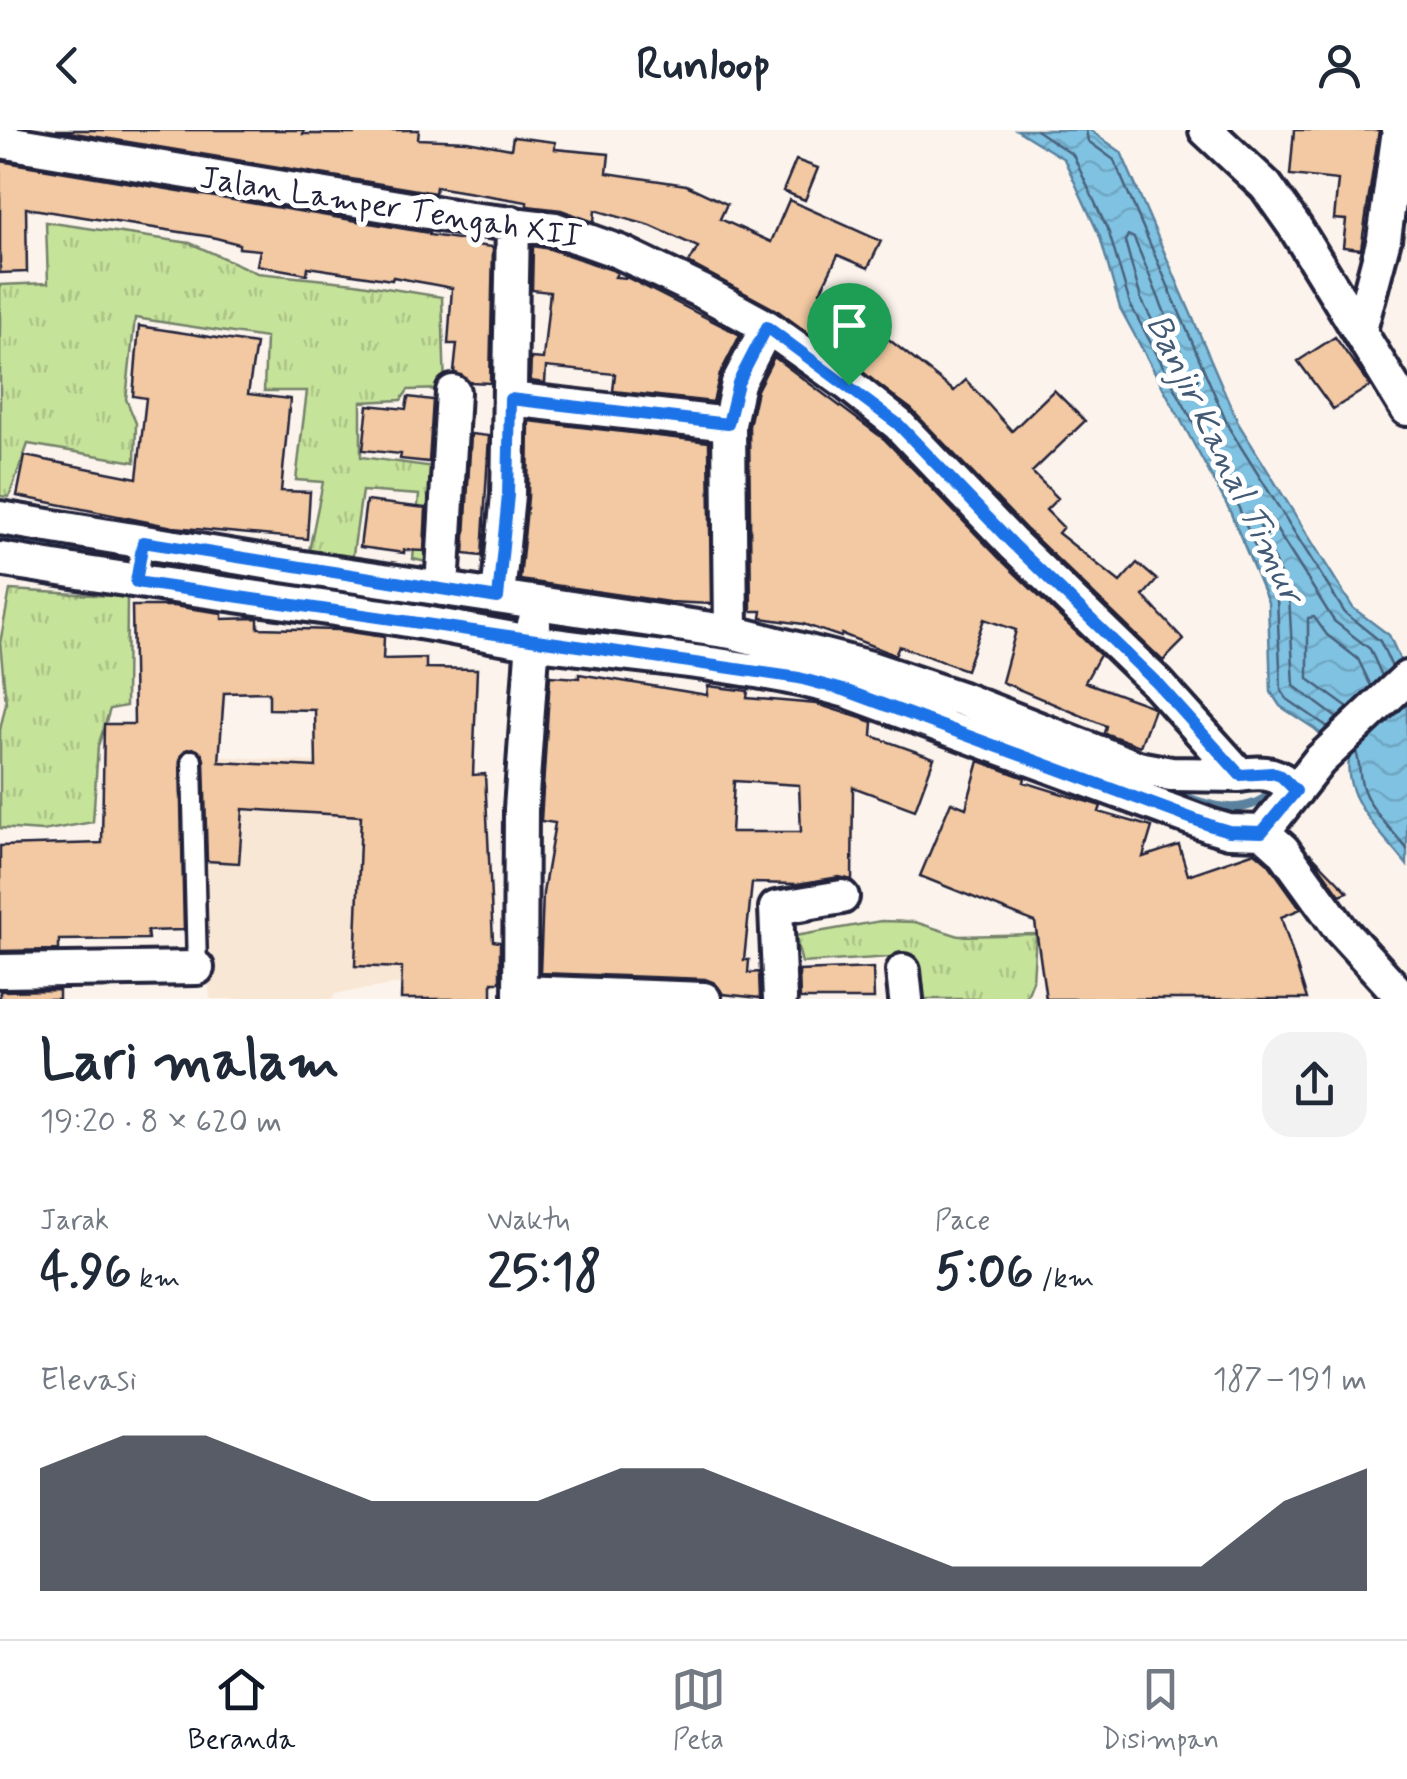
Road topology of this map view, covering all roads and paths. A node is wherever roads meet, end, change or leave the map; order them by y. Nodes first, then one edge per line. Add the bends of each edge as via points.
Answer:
1 (1206, 130) edge
2 (1399, 130) edge
3 (0, 142) edge
4 (513, 224) junction
5 (767, 327) junction
6 (1360, 330) junction
7 (453, 392) dead end
8 (510, 399) junction
9 (1407, 409) edge
10 (728, 424) junction
11 (0, 518) edge
12 (0, 559) edge
13 (139, 564) junction
14 (442, 589) junction
15 (498, 598) junction
16 (534, 622) junction
17 (732, 632) junction
18 (1407, 678) edge
19 (192, 760) dead end
20 (1240, 775) junction
21 (1290, 785) junction
22 (1262, 832) junction
23 (842, 897) dead end
24 (197, 968) joint
25 (12, 980) edge
26 (520, 996) edge
27 (704, 999) edge
28 (780, 999) edge
29 (1404, 999) edge

1 - 6 street via 1266,186
2 - 6 street via 1384,238
3 - 4 street, Jalan Lamper Tengah XII
4 - 5 street, Jalan Lamper Tengah XII via 584,237
4 - 8 street
5 - 10 street via 738,383
5 - 20 street, Jalan Lamper Tengah XII via 898,424
6 - 9 street
7 - 14 street
8 - 10 street
8 - 15 street
10 - 17 street
11 - 13 street
12 - 13 street
13 - 14 street
13 - 16 street via 378,615
14 - 15 street
15 - 16 street
16 - 17 street
16 - 22 street via 847,691 1212,826
16 - 26 street via 521,809
17 - 20 street via 962,698 1138,768
18 - 21 street
19 - 24 lane
20 - 21 street via 1262,772
21 - 22 street
22 - 29 street
23 - 28 street via 776,908
24 - 25 street
26 - 27 street

